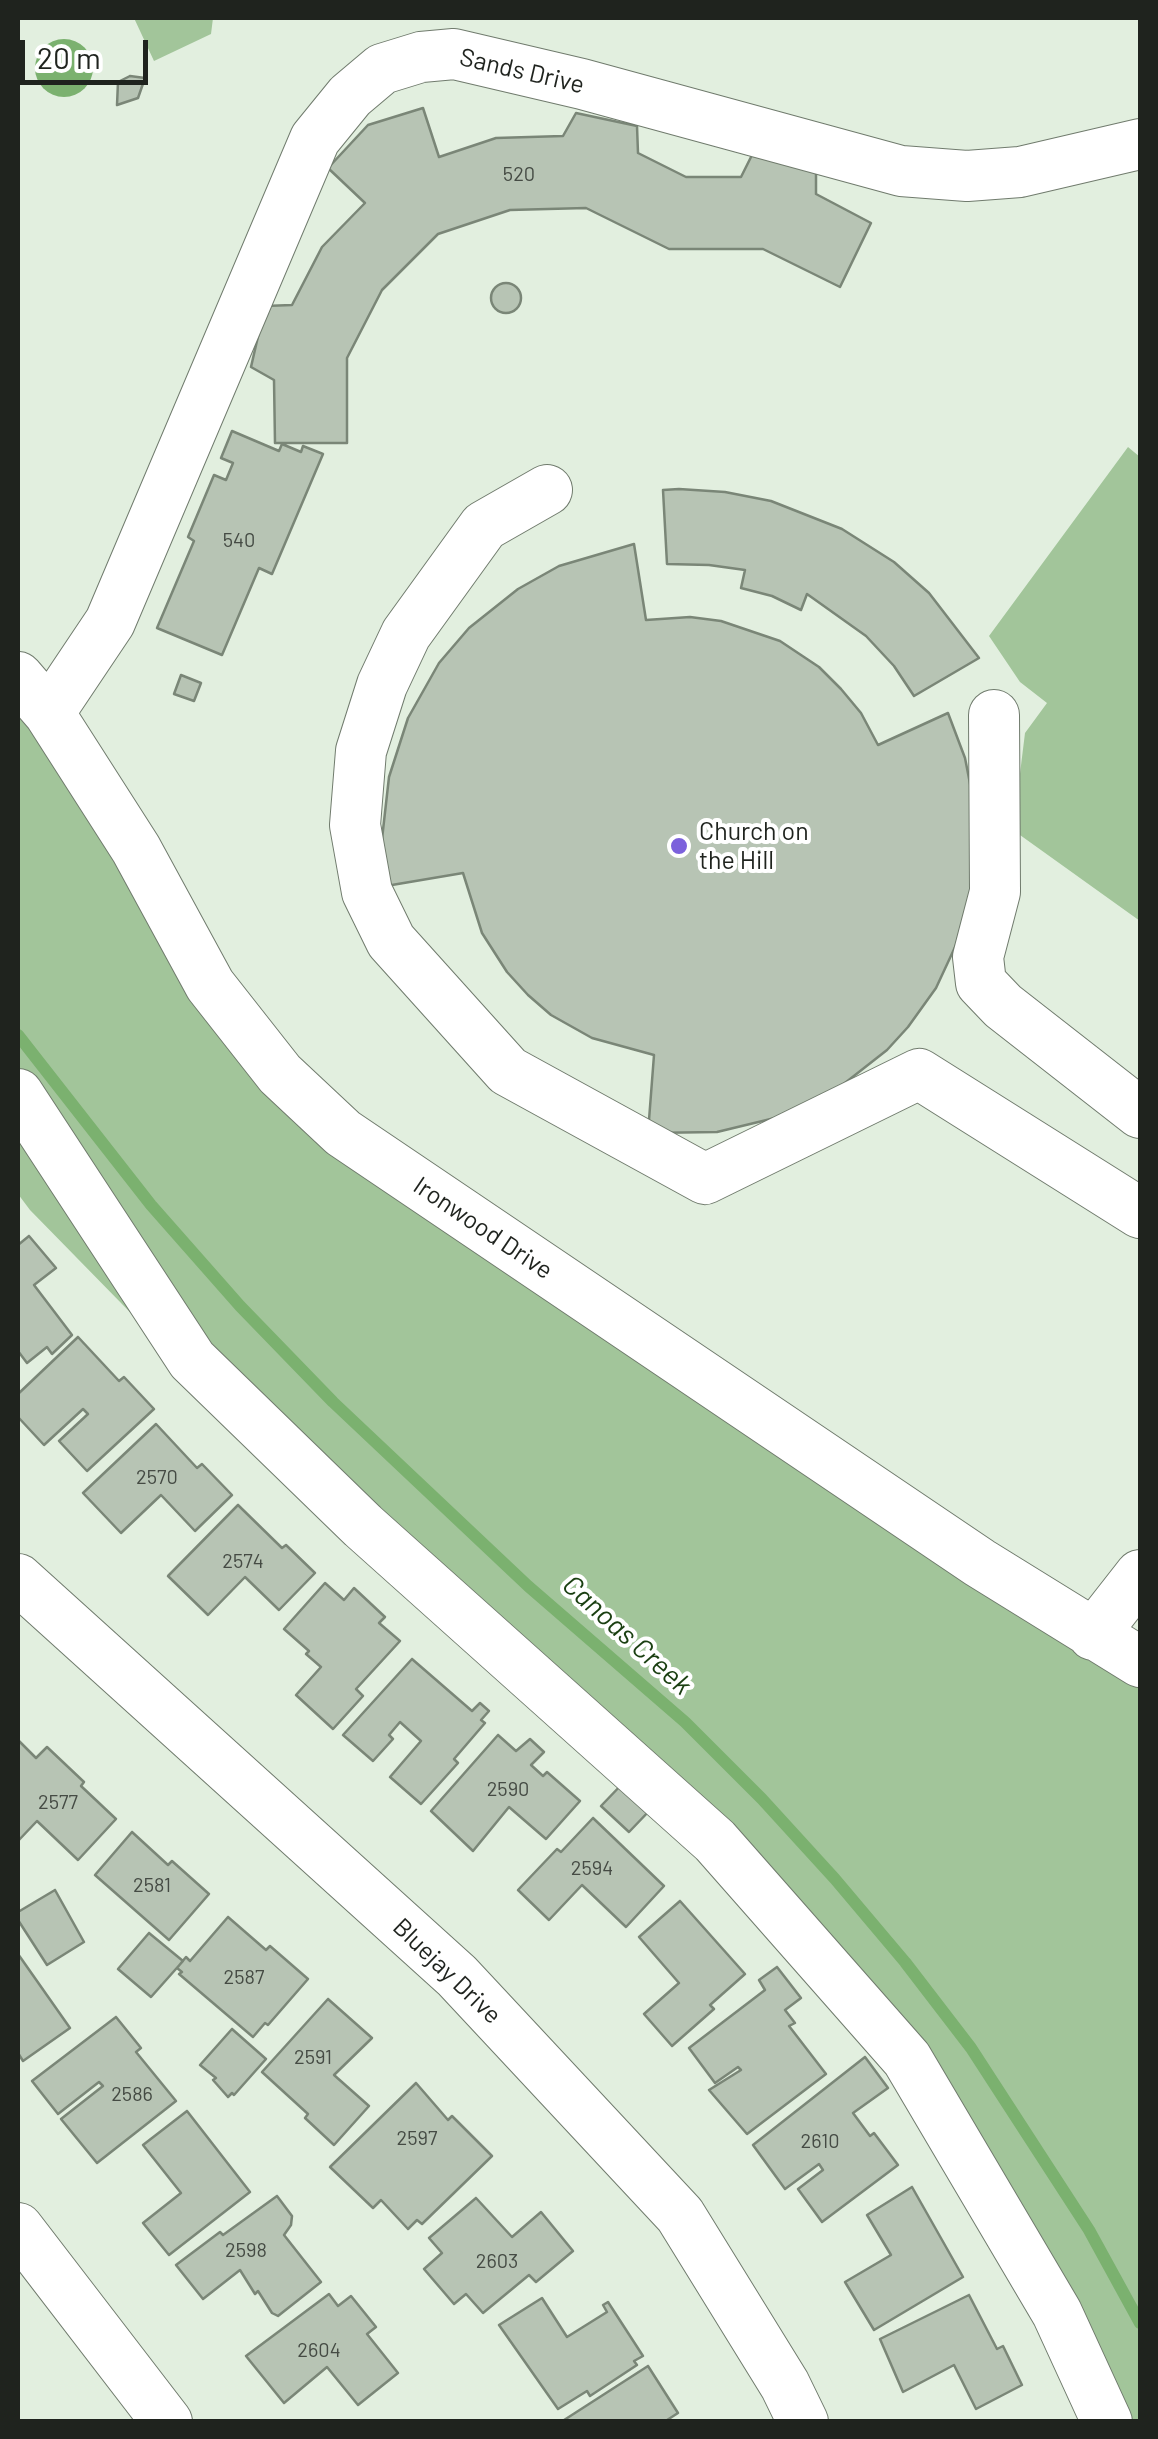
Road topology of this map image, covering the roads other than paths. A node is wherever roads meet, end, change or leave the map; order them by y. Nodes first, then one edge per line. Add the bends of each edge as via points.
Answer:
1 (1140, 144) edge
2 (548, 490) dead end
3 (33, 694) edge
4 (994, 716) dead end
5 (18, 1094) edge
6 (1140, 1113) edge
7 (1140, 1213) edge
8 (1140, 1574) edge
9 (18, 1583) edge
10 (1093, 1635) junction
11 (1140, 1662) edge
12 (18, 2228) edge
13 (167, 2422) edge
14 (803, 2422) edge
15 (1107, 2422) edge

1 - 3 street, Sands Drive via 1020,172 901,171 454,54 382,69 315,139 110,622
2 - 7 street via 484,526 406,634 382,685 362,752 355,825 366,892 391,941 508,1071 704,1180 919,1074
3 - 10 street, Ironwood Drive via 136,850 210,985 280,1074 343,1133
4 - 6 street via 995,892 978,956 981,983
5 - 15 street via 192,1360 363,1526 715,1841 908,2059 1057,2312
8 - 10 street
9 - 14 street, Bluejay Drive via 457,1976 667,2200
10 - 11 street, Ironwood Drive
12 - 13 street

